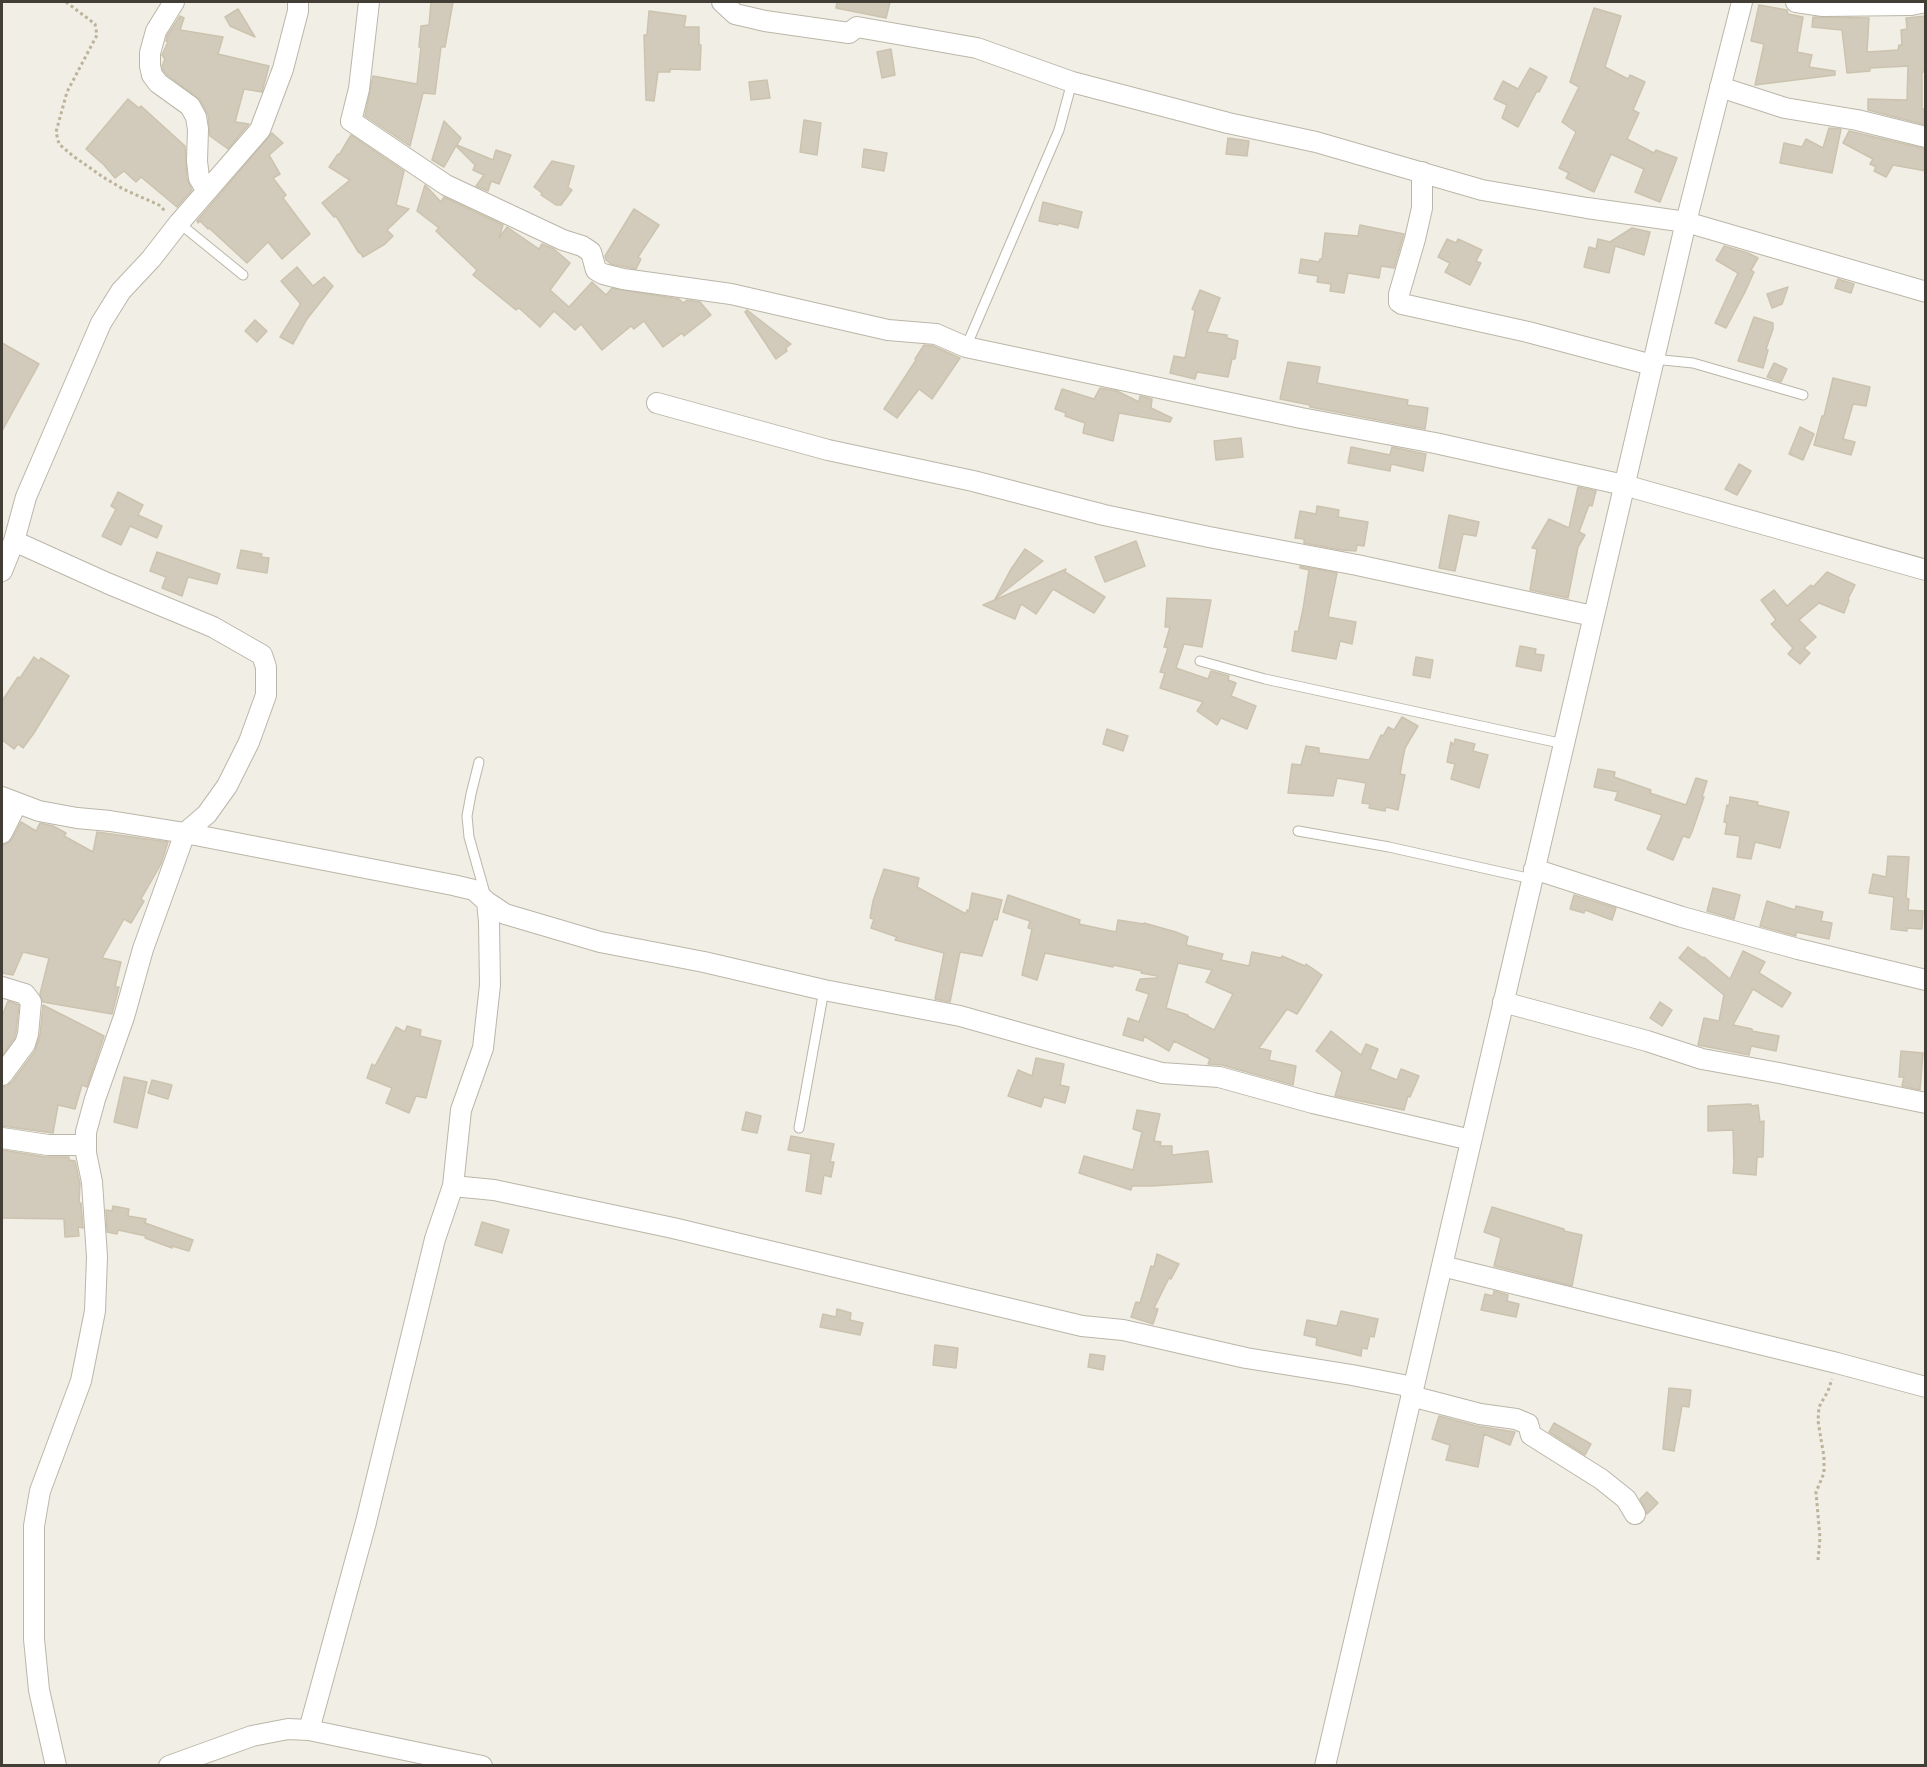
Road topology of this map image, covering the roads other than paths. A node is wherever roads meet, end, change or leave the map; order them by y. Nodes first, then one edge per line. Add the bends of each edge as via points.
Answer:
1 (174, 2) edge
2 (298, 2) edge
3 (369, 2) edge
4 (722, 2) edge
5 (1742, 2) edge
6 (1796, 2) edge
7 (1926, 2) edge
8 (1072, 82) junction
9 (1720, 87) junction
10 (1926, 137) edge
11 (1422, 172) junction
12 (207, 190) junction
13 (1686, 222) junction
14 (179, 223) junction
15 (243, 275) dead end
16 (1926, 292) edge
17 (966, 347) junction
18 (1653, 362) junction
19 (1803, 395) dead end
20 (657, 403) dead end
21 (1624, 485) junction
22 (14, 541) junction
23 (1926, 570) edge
24 (2, 571) edge
25 (1593, 616) junction
26 (1200, 661) dead end
27 (1564, 744) junction
28 (479, 762) dead end
29 (9, 800) edge
30 (1298, 831) dead end
31 (2, 833) edge
32 (185, 833) junction
33 (1533, 874) junction
34 (487, 902) junction
35 (1926, 980) edge
36 (2, 987) edge
37 (824, 990) junction
38 (1503, 1002) junction
39 (2, 1076) edge
40 (1926, 1103) edge
41 (798, 1128) dead end
42 (2, 1138) edge
43 (1472, 1140) junction
44 (86, 1144) junction
45 (453, 1186) junction
46 (1442, 1266) junction
47 (1926, 1388) edge
48 (1412, 1392) junction
49 (1635, 1514) dead end
50 (309, 1730) junction
51 (56, 1766) edge
52 (169, 1766) edge
53 (482, 1766) edge
54 (1325, 1766) edge

1 - 12 street via 156,31 150,66 158,83 190,106 196,117 199,178
2 - 12 street via 282,69 260,130
3 - 17 street via 359,89 351,121 446,185 582,246 591,252 596,270 603,274 731,294 888,330 936,334
4 - 8 street via 735,14 765,21 849,33 857,27 977,48
5 - 9 street
6 - 7 street via 1823,6
8 - 11 street
8 - 17 lane via 1059,130
9 - 10 street via 1785,108
9 - 13 street
11 - 13 street via 1482,190
11 - 18 street via 1422,208 1399,302
12 - 14 street
13 - 16 street
13 - 18 street
14 - 15 lane
14 - 22 street via 121,291 101,322 26,497
17 - 21 street
18 - 19 lane via 1693,363
18 - 21 street
20 - 25 street via 828,450 973,481 1104,515
21 - 23 street
21 - 25 street
22 - 24 street
22 - 32 street via 213,627 262,655 266,695 249,742 227,786 207,814
25 - 27 street
26 - 27 lane via 1265,679
27 - 33 street
28 - 34 lane via 467,816
29 - 31 street
29 - 32 street via 39,811
30 - 33 lane
32 - 34 street via 453,885 474,890
32 - 44 street via 95,1099
33 - 35 street via 1798,949
33 - 38 street
34 - 37 street via 505,914 600,942
34 - 45 street via 490,985 483,1048 461,1110
36 - 39 street via 25,994 31,1002 25,1044
37 - 41 lane
37 - 43 street via 960,1016 1162,1073 1219,1077
38 - 40 street via 1702,1059
38 - 43 street
42 - 44 street via 48,1145
43 - 46 street
44 - 51 street via 97,1257 95,1311 81,1381 40,1491 34,1526 34,1639 39,1690
45 - 48 street via 494,1190 674,1228 1082,1326 1122,1330 1246,1358 1352,1375
45 - 50 street via 435,1239 366,1522
46 - 47 street
46 - 48 street
48 - 49 street via 1528,1424 1531,1435 1601,1479 1626,1500
48 - 54 street
50 - 52 street via 288,1729 252,1736
50 - 53 street

